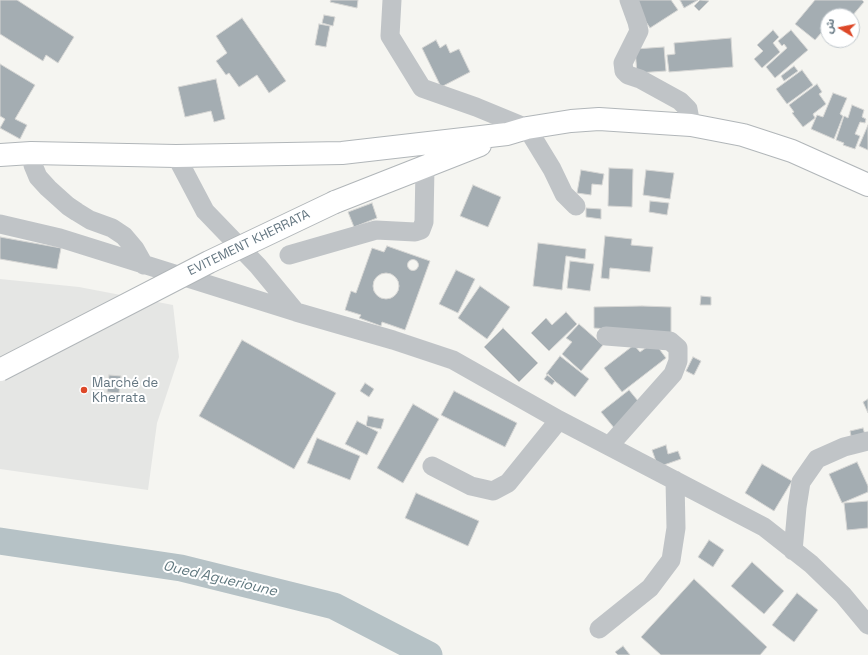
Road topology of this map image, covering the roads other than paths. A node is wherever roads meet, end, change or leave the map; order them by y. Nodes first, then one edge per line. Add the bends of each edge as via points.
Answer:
1 (392, 0) edge
2 (629, 0) edge
3 (691, 125) junction
4 (517, 131) junction
5 (31, 153) junction
6 (0, 155) edge
7 (176, 156) junction
8 (425, 167) junction
9 (868, 185) edge
10 (576, 206) dead end
11 (0, 224) edge
12 (289, 255) dead end
13 (144, 265) junction
14 (296, 312) junction
15 (606, 336) dead end
16 (0, 370) edge
17 (559, 420) junction
18 (868, 441) edge
19 (609, 446) junction
20 (432, 466) dead end
21 (675, 480) junction
22 (793, 551) junction
23 (868, 625) edge
24 (599, 629) dead end

1 - 4 street via 390,36 422,88 476,107
2 - 3 street via 639,31 623,63 624,71 680,101 688,109
3 - 4 main road via 599,119 571,121
3 - 9 main road via 743,135 792,151
4 - 7 main road via 342,153
4 - 8 main road, EVITEMENT KHERRATA
4 - 10 street via 552,169 564,194
5 - 6 main road
5 - 7 main road
5 - 13 street via 38,177 48,188 77,212 124,236
7 - 14 street via 205,211 258,266
8 - 12 street via 424,222 421,230 376,230
8 - 16 main road, EVITEMENT KHERRATA, bridge via 335,202 202,265
11 - 13 street via 60,238
13 - 14 street
14 - 17 street via 453,360
15 - 19 street via 670,341 678,348 678,361 673,374
17 - 19 street
17 - 20 street via 508,483 493,490 471,486
18 - 22 street via 817,459 801,482 796,507
19 - 21 street
21 - 22 street via 764,527
21 - 24 street via 676,528 671,560 650,588
22 - 23 street via 811,564 843,595

